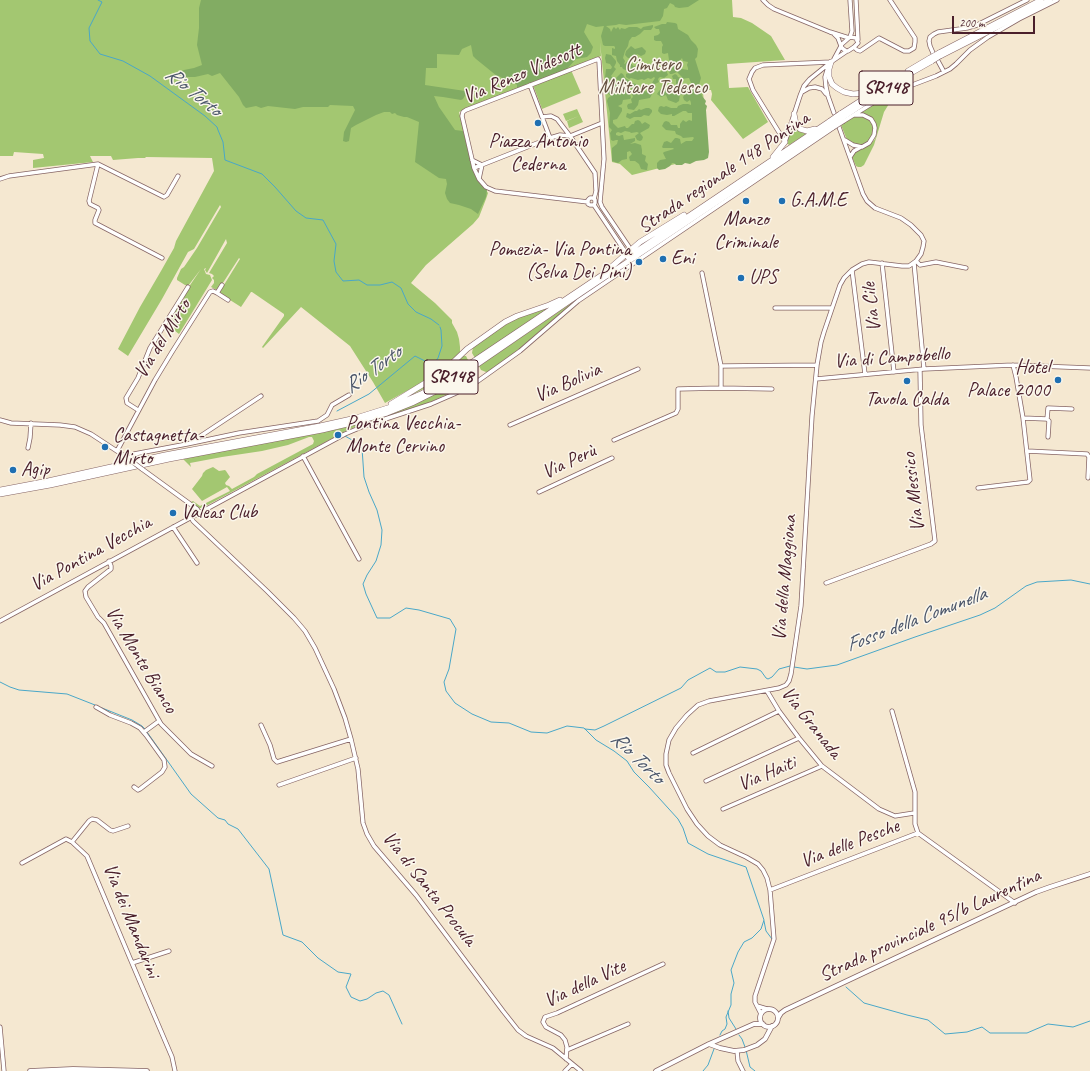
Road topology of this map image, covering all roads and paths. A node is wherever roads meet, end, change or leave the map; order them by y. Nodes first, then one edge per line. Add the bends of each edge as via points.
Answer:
1 (763, 0) edge
2 (850, 0) edge
3 (856, 0) edge
4 (890, 0) edge
5 (1027, 0) edge
6 (1037, 0) edge
7 (1041, 0) edge
8 (1050, 0) edge
9 (1057, 0) edge
10 (1031, 5) junction
11 (1031, 13) junction
12 (851, 18) junction
13 (857, 18) junction
14 (830, 32) junction
15 (849, 38) junction
16 (858, 41) junction
17 (841, 46) junction
18 (854, 47) junction
19 (847, 51) junction
20 (935, 57) junction
21 (823, 62) junction
22 (832, 62) junction
23 (825, 68) junction
24 (944, 72) junction
25 (900, 76) junction
26 (530, 85) junction
27 (800, 96) junction
28 (828, 96) junction
29 (834, 113) dead end
30 (794, 114) junction
31 (853, 115) junction
32 (542, 117) junction
33 (842, 118) junction
34 (602, 123) junction
35 (830, 125) junction
36 (839, 126) dead end
37 (570, 136) junction
38 (820, 137) junction
39 (550, 138) junction
40 (844, 140) junction
41 (785, 142) junction
42 (862, 147) junction
43 (795, 149) junction
44 (850, 157) junction
45 (472, 160) junction
46 (98, 164) junction
47 (482, 165) junction
48 (763, 166) junction
49 (474, 168) junction
50 (178, 176) dead end
51 (0, 179) edge
52 (479, 179) junction
53 (594, 199) junction
54 (588, 202) junction
55 (594, 205) junction
56 (702, 207) junction
57 (620, 244) junction
58 (630, 248) junction
59 (626, 253) junction
60 (162, 258) dead end
61 (915, 262) junction
62 (882, 263) junction
63 (966, 268) dead end
64 (852, 270) junction
65 (702, 273) dead end
66 (601, 276) junction
67 (222, 284) dead end
68 (188, 287) dead end
69 (579, 290) junction
70 (217, 293) junction
71 (228, 300) dead end
72 (775, 308) dead end
73 (832, 308) junction
74 (479, 361) junction
75 (817, 365) junction
76 (1013, 365) junction
77 (721, 366) junction
78 (1090, 368) edge
79 (638, 369) dead end
80 (922, 370) junction
81 (894, 372) junction
82 (865, 374) junction
83 (816, 379) junction
84 (721, 388) junction
85 (772, 389) dead end
86 (424, 394) junction
87 (349, 395) dead end
88 (261, 396) dead end
89 (1072, 409) dead end
90 (138, 410) junction
91 (380, 410) junction
92 (1023, 418) junction
93 (1047, 419) junction
94 (0, 420) edge
95 (344, 423) junction
96 (31, 424) junction
97 (335, 425) junction
98 (510, 425) dead end
99 (1048, 437) dead end
100 (614, 440) dead end
101 (187, 444) junction
102 (28, 448) dead end
103 (117, 451) junction
104 (1027, 452) junction
105 (303, 456) junction
106 (612, 458) dead end
107 (129, 459) junction
108 (1088, 478) dead end
109 (978, 488) dead end
110 (0, 490) edge
111 (539, 492) dead end
112 (0, 494) edge
113 (199, 512) junction
114 (191, 517) junction
115 (172, 527) junction
116 (359, 559) dead end
117 (109, 561) junction
118 (197, 563) dead end
119 (826, 583) dead end
120 (0, 621) edge
121 (768, 691) junction
122 (96, 707) dead end
123 (780, 711) junction
124 (892, 711) dead end
125 (159, 721) junction
126 (261, 725) dead end
127 (144, 732) junction
128 (798, 738) junction
129 (351, 739) junction
130 (693, 753) dead end
131 (356, 758) junction
132 (212, 766) dead end
133 (822, 766) junction
134 (706, 781) dead end
135 (279, 785) dead end
136 (134, 786) dead end
137 (723, 809) dead end
138 (914, 813) junction
139 (128, 826) dead end
140 (918, 833) junction
141 (72, 842) junction
142 (22, 863) dead end
143 (1090, 874) edge
144 (770, 890) junction
145 (1015, 903) junction
146 (169, 951) dead end
147 (132, 963) junction
148 (664, 964) dead end
149 (757, 1006) junction
150 (767, 1009) junction
151 (785, 1010) junction
152 (774, 1011) junction
153 (760, 1015) junction
154 (778, 1018) junction
155 (628, 1024) dead end
156 (754, 1024) junction
157 (764, 1025) junction
158 (772, 1026) junction
159 (0, 1027) edge
160 (768, 1034) junction
161 (709, 1044) junction
162 (567, 1050) junction
163 (737, 1051) junction
164 (566, 1059) junction
165 (572, 1064) junction
166 (82, 1070) edge
167 (4, 1071) edge
168 (30, 1071) edge
169 (44, 1071) edge
170 (147, 1071) edge
171 (175, 1071) edge
172 (565, 1071) edge
173 (580, 1071) edge
174 (656, 1071) edge
175 (742, 1071) edge

1 - 14 street via 772,8
2 - 12 street
3 - 13 street
4 - 18 street via 915,38 914,48 904,51 879,38 861,50
5 - 20 street via 977,25 934,34 929,41
6 - 10 highway
7 - 10 highway
8 - 11 highway
8 - 20 highway
9 - 11 street
10 - 20 highway, Strada regionale 148 Pontina / SR148
11 - 24 street via 995,32
12 - 13 street
12 - 15 street via 852,32
13 - 16 street
14 - 15 street
14 - 17 street via 836,36
15 - 16 street via 856,38
15 - 17 street
16 - 18 street
17 - 19 street
17 - 22 street
18 - 19 street
19 - 22 street
20 - 24 street
20 - 25 highway, Strada regionale 148 Pontina / SR148
20 - 33 highway, Strada regionale 148 Pontina / SR148
21 - 22 street
21 - 23 street
21 - 41 street via 763,65 751,72 749,79 753,90
22 - 23 street
22 - 25 highway via 829,72 831,81 837,88 850,94 867,92
22 - 28 street via 825,77
23 - 27 street via 805,84
24 - 31 street via 875,101
25 - 33 highway, Strada regionale 148 Pontina / SR148
26 - 32 street
26 - 34 street, Via Renzo Videsott via 598,59
26 - 45 street, Via Renzo Videsott via 462,112
27 - 28 street via 806,89 814,87 822,89
27 - 30 street
28 - 29 street
30 - 35 highway via 798,128 802,130
30 - 41 street
31 - 33 street
31 - 42 street via 867,117 875,126 872,140
32 - 37 street via 557,118
32 - 39 street
33 - 35 highway, Strada regionale 148 Pontina / SR148, bridge
34 - 37 street
34 - 58 street, Via Renzo Videsott via 604,163 600,202
35 - 38 street, Via Pontina Vecchia
35 - 43 highway, Strada regionale 148 Pontina / SR148
35 - 48 highway, Strada regionale 148 Pontina / SR148
36 - 40 street
37 - 39 street
37 - 53 street via 595,173
38 - 43 highway
38 - 105 street, Via Pontina Vecchia via 578,301 520,351 483,378 431,404 368,424
39 - 47 street
40 - 42 street via 853,146
40 - 44 street
41 - 48 highway
42 - 44 street via 854,151
43 - 74 highway, Strada regionale 148 Pontina / SR148
44 - 61 street via 863,194 869,203 904,220 921,235 923,247
45 - 47 street
45 - 49 street, Via Renzo Videsott
46 - 50 street via 164,197
46 - 51 street
46 - 60 street via 89,201 99,210 95,223
47 - 49 street
47 - 52 street
48 - 56 highway, Strada regionale 148 Pontina / SR148
49 - 52 street, Via Renzo Videsott
52 - 54 street via 493,190
53 - 54 street via 591,198
53 - 55 street
54 - 55 street
55 - 57 street
56 - 58 highway
56 - 66 highway, Strada regionale 148 Pontina / SR148
57 - 58 street
57 - 59 street
58 - 59 highway
59 - 66 highway
61 - 62 street via 906,266
61 - 63 street via 936,262
61 - 80 street
62 - 64 street via 866,263
62 - 81 street, Via Cile
64 - 73 street, Via della Maggiona via 841,283
64 - 82 street
65 - 77 street
66 - 69 highway, Strada regionale 148 Pontina / SR148
67 - 70 street
68 - 90 street, Via del Mirto via 150,348 138,378 126,398 127,402
69 - 74 highway, Strada regionale 148 Pontina / SR148
69 - 91 highway via 552,304 507,321 467,349 438,376
70 - 71 street
70 - 90 street, Via del Mirto via 210,292
72 - 73 street
73 - 75 street, Via della Maggiona via 822,338
74 - 86 highway, Strada regionale 148 Pontina / SR148
75 - 77 street
75 - 83 street, Via della Maggiona
76 - 78 street, Via di Campobello
76 - 80 street, Via di Campobello
76 - 92 street
77 - 84 street
79 - 98 street, Via Bolivia
80 - 81 street, Via di Campobello
80 - 119 street, Via Messico via 921,422 935,541
81 - 82 street, Via di Campobello
82 - 83 street, Via di Campobello
83 - 121 street, Via della Maggiona via 801,601 791,674 786,685
84 - 85 street
84 - 100 street via 678,389 676,413
86 - 91 highway
86 - 95 highway via 387,412 356,422
87 - 101 street via 332,405 327,415 319,420
88 - 101 street
89 - 93 street via 1049,408
90 - 103 street, Via del Mirto
91 - 95 highway
92 - 93 street
92 - 104 street
93 - 99 street
94 - 96 street
95 - 97 highway
96 - 102 street
96 - 103 street via 75,427
97 - 110 highway via 173,454
97 - 112 highway
101 - 107 street via 134,454
103 - 107 street
104 - 108 street via 1087,454
104 - 109 street via 1030,481
105 - 113 street, Via Pontina Vecchia
105 - 116 street
106 - 111 street, Via Perù
107 - 113 street, bridge
113 - 114 street, Via Pontina Vecchia
114 - 115 street, Via Pontina Vecchia
114 - 129 street, Via di Santa Procula via 305,631 336,692
115 - 117 street, Via Pontina Vecchia
115 - 118 street
117 - 120 street, Via Pontina Vecchia
117 - 125 street, Via Monte Bianco via 111,569 89,585 86,596
121 - 123 street, Via Granada
121 - 144 street, Via della Maggiona via 698,705 676,728 669,740 665,756 669,773 692,818 714,841 758,864 766,875
122 - 127 street
123 - 128 street, Via Granada
123 - 130 street
124 - 138 street via 915,792
125 - 127 street
125 - 132 street, Via Monte Bianco via 190,753
126 - 129 street via 277,762
127 - 136 street via 164,759 165,766 162,772 140,789
128 - 133 street, Via Granada
128 - 134 street
129 - 131 street, Via di Santa Procula
131 - 135 street
131 - 164 street, Via di Santa Procula via 363,823 374,846 416,895 519,1031 553,1048
133 - 137 street, Via Haiti
133 - 138 street, Via Granada via 879,809 895,816
138 - 140 street
139 - 141 street via 113,831 93,819
140 - 144 street, Via delle Pesche
140 - 145 street, Via delle Pesche
141 - 142 street via 64,839
141 - 147 street, Via dei Mandarini via 90,860
143 - 145 main road, Strada provinciale 95/b Laurentina via 1042,890
144 - 149 street, Via della Maggiona via 774,941 755,994
145 - 151 main road, Strada provinciale 95/b Laurentina
146 - 147 street
147 - 171 street, Via dei Mandarini via 172,1057
148 - 162 street, Via della Vite via 546,1017 543,1021 545,1026 562,1036
149 - 150 street
149 - 153 street, Via della Maggiona
150 - 152 main road, Strada provinciale 95/b Laurentina
150 - 153 main road
151 - 152 main road, Strada provinciale 95/b Laurentina
151 - 154 main road, Strada provinciale 95/b Laurentina
152 - 154 main road
153 - 156 main road
153 - 157 main road via 760,1021
154 - 158 main road, Strada provinciale 95/b Laurentina
155 - 162 street
156 - 157 main road
156 - 161 main road
157 - 158 main road
157 - 160 main road
158 - 160 main road, Strada provinciale 95/b Laurentina
159 - 167 street
160 - 163 main road via 767,1038 751,1048
161 - 163 main road
161 - 174 main road
162 - 164 street
163 - 175 street
164 - 165 street, Via di Santa Procula
165 - 172 street
165 - 173 street, Via di Santa Procula
166 - 169 main road
166 - 170 main road
168 - 169 main road

